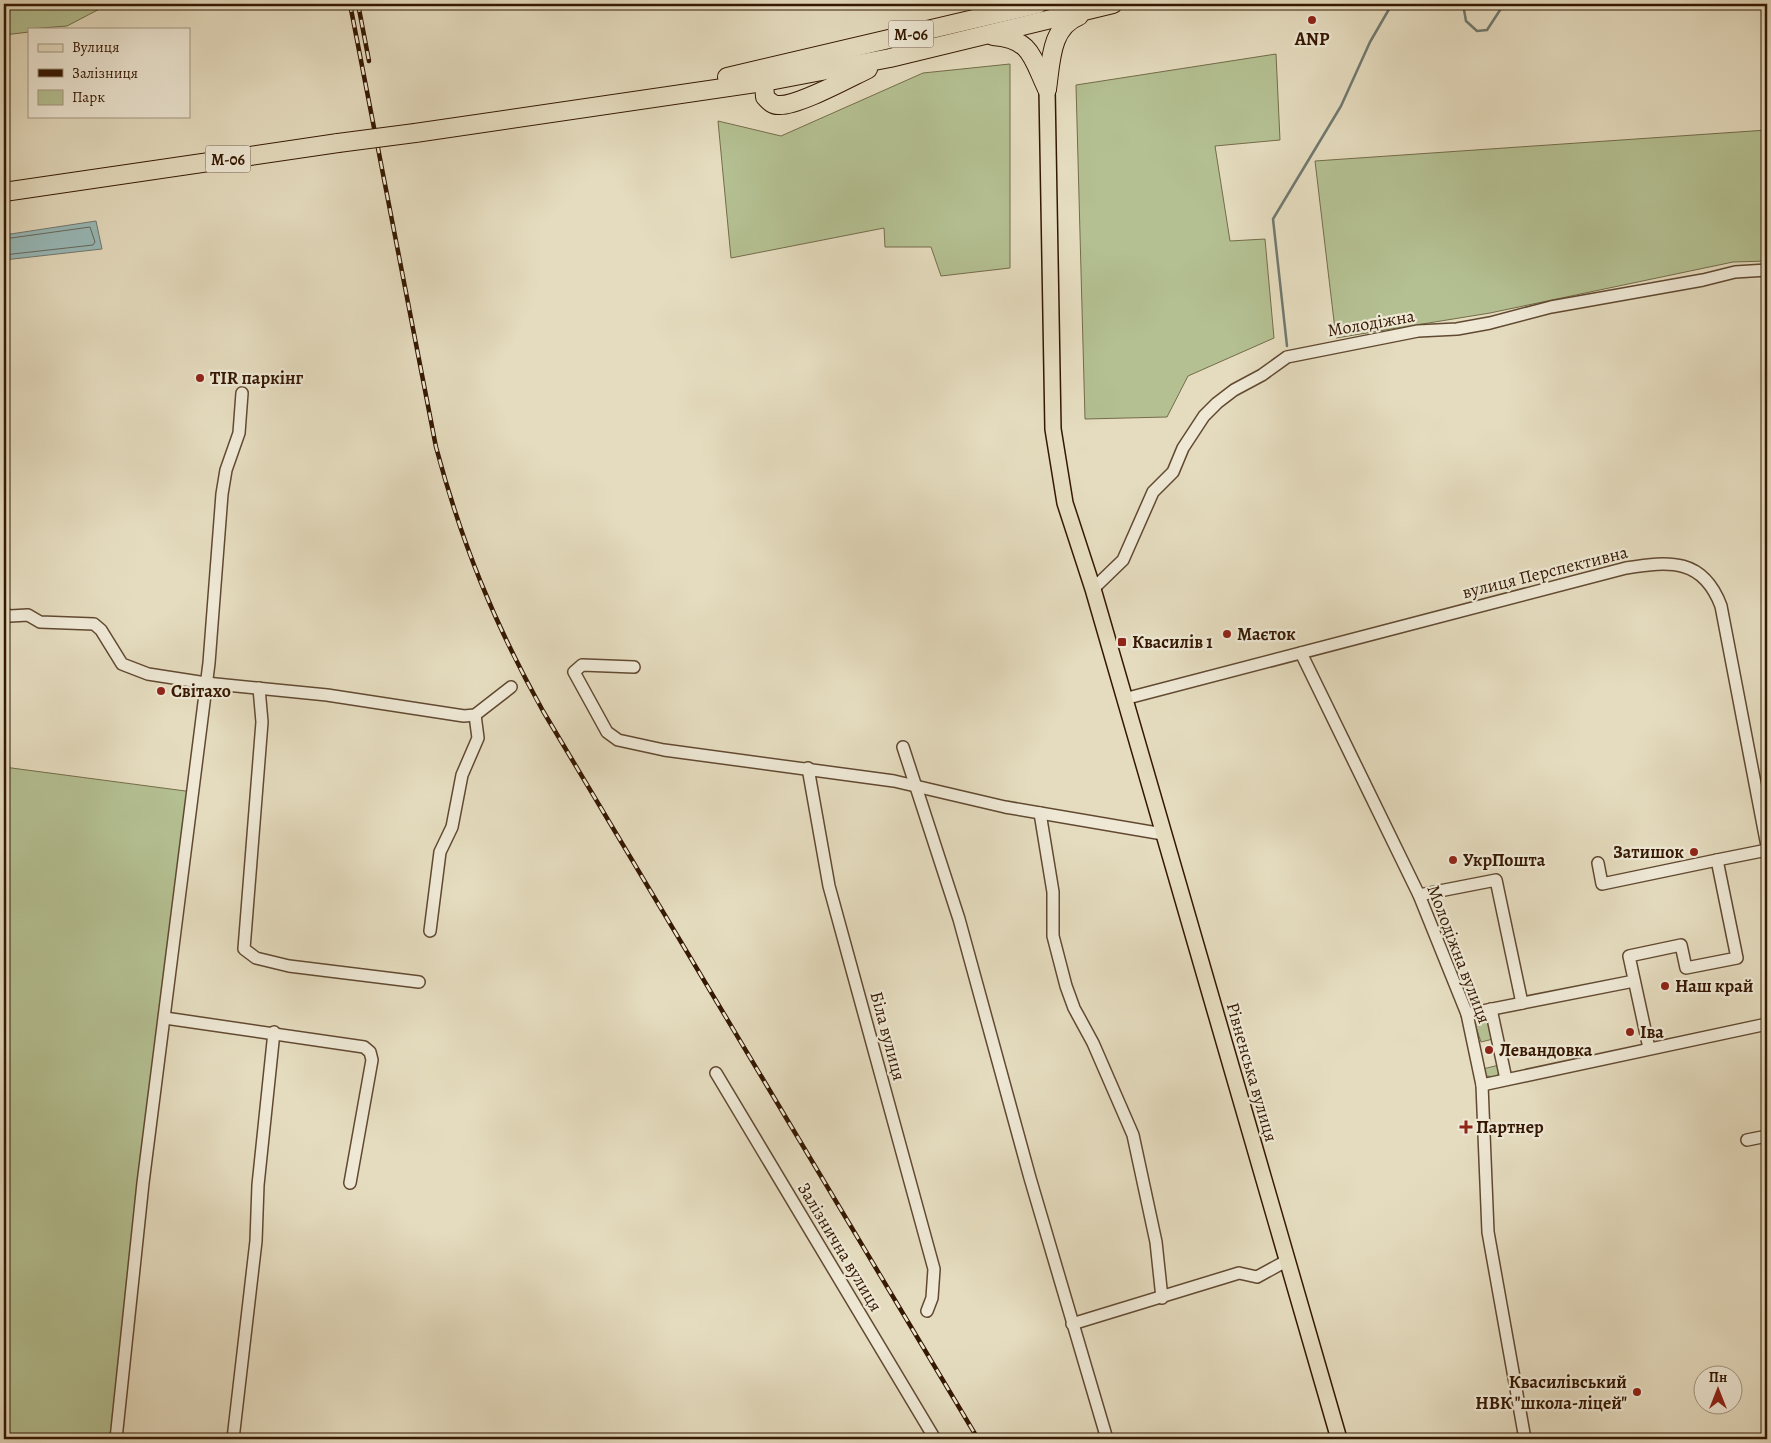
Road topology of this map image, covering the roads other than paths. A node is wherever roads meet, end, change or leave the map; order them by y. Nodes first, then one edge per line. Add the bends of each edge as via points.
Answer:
1 (1038, 4) edge
2 (1108, 5) edge
3 (1000, 9) edge
4 (982, 36) junction
5 (890, 58) junction
6 (785, 63) junction
7 (764, 82) junction
8 (1047, 89) junction
9 (619, 103) junction
10 (4, 192) edge
11 (1767, 270) edge
12 (242, 393) dead end
13 (1093, 590) junction
14 (4, 614) edge
15 (1301, 653) junction
16 (634, 666) dead end
17 (206, 683) junction
18 (511, 687) dead end
19 (259, 688) junction
20 (1124, 699) junction
21 (475, 715) junction
22 (903, 747) dead end
23 (808, 768) junction
24 (916, 786) junction
25 (1040, 813) junction
26 (1163, 834) junction
27 (1767, 848) edge
28 (1717, 860) junction
29 (1598, 863) dead end
30 (1419, 895) junction
31 (430, 931) dead end
32 (1634, 980) junction
33 (419, 982) dead end
34 (1522, 1003) junction
35 (1491, 1009) junction
36 (1467, 1014) junction
37 (165, 1018) junction
38 (1767, 1024) edge
39 (274, 1032) junction
40 (1649, 1048) junction
41 (716, 1073) dead end
42 (1506, 1079) junction
43 (1482, 1085) junction
44 (1767, 1136) edge
45 (1747, 1140) dead end
46 (350, 1184) dead end
47 (1288, 1260) junction
48 (1162, 1298) junction
49 (926, 1311) dead end
50 (1072, 1324) junction
51 (116, 1439) edge
52 (232, 1439) edge
53 (935, 1439) edge
54 (1107, 1439) edge
55 (1339, 1439) edge
56 (1525, 1439) edge

1 - 3 highway, М-06
2 - 4 highway, М-06
2 - 8 highway via 1070,19 1062,26 1054,46
3 - 6 highway, М-06
4 - 5 highway, М-06
4 - 8 highway via 1020,42 1031,55
5 - 7 highway, М-06
5 - 7 highway via 798,102 784,105 775,105 765,97
6 - 7 highway
6 - 9 highway, М-06
7 - 9 highway, М-06
8 - 13 main road, Рівненська вулиця via 1053,429 1065,503
9 - 10 highway, М-06, bridge
11 - 13 street, Молодіжна via 1735,272 1551,307 1490,323 1418,331 1287,357 1234,390 1204,416 1183,448 1173,472 1153,492 1123,560
12 - 17 street via 239,433 226,470 222,494
13 - 20 main road, Рівненська вулиця
14 - 17 street via 28,615 40,622 94,624 122,664 148,674
15 - 20 street, вулиця Перспективна
15 - 27 street, вулиця Перспективна via 1626,568 1679,564 1702,575 1715,589 1721,606
15 - 30 street, Молодіжна вулиця
16 - 23 street via 582,665 574,672 607,732 618,740 664,750
17 - 19 street
17 - 37 street
18 - 21 street
19 - 21 street
19 - 33 street via 261,731 244,949 256,958 289,966
20 - 26 main road, Рівненська вулиця
21 - 31 street via 478,738 462,775 452,827 440,852
22 - 24 street
23 - 24 street
23 - 49 street, Біла вулиця via 829,886 934,1269 932,1298
24 - 25 street
24 - 50 street via 959,919
25 - 26 street
25 - 48 street via 1053,892 1053,936 1074,1008 1133,1135 1156,1242
26 - 47 main road, Рівненська вулиця
27 - 28 street
28 - 29 street via 1602,884
28 - 32 street via 1737,958 1686,968 1680,945 1629,956
30 - 34 street via 1496,880
30 - 36 street, Молодіжна вулиця
32 - 34 street
32 - 40 street
34 - 35 street
35 - 36 street
35 - 42 street
36 - 43 street, Молодіжна вулиця
37 - 39 street
37 - 51 street via 143,1183
38 - 40 street
39 - 46 street via 364,1047 370,1052 372,1060
39 - 52 street via 258,1186 256,1241
40 - 42 street
41 - 53 street, Залізнична вулиця
42 - 43 street
43 - 56 street, Молодіжна вулиця via 1488,1232
44 - 45 street
47 - 48 street via 1257,1277 1239,1273
47 - 55 main road, Рівненська вулиця
48 - 50 street
50 - 54 street

